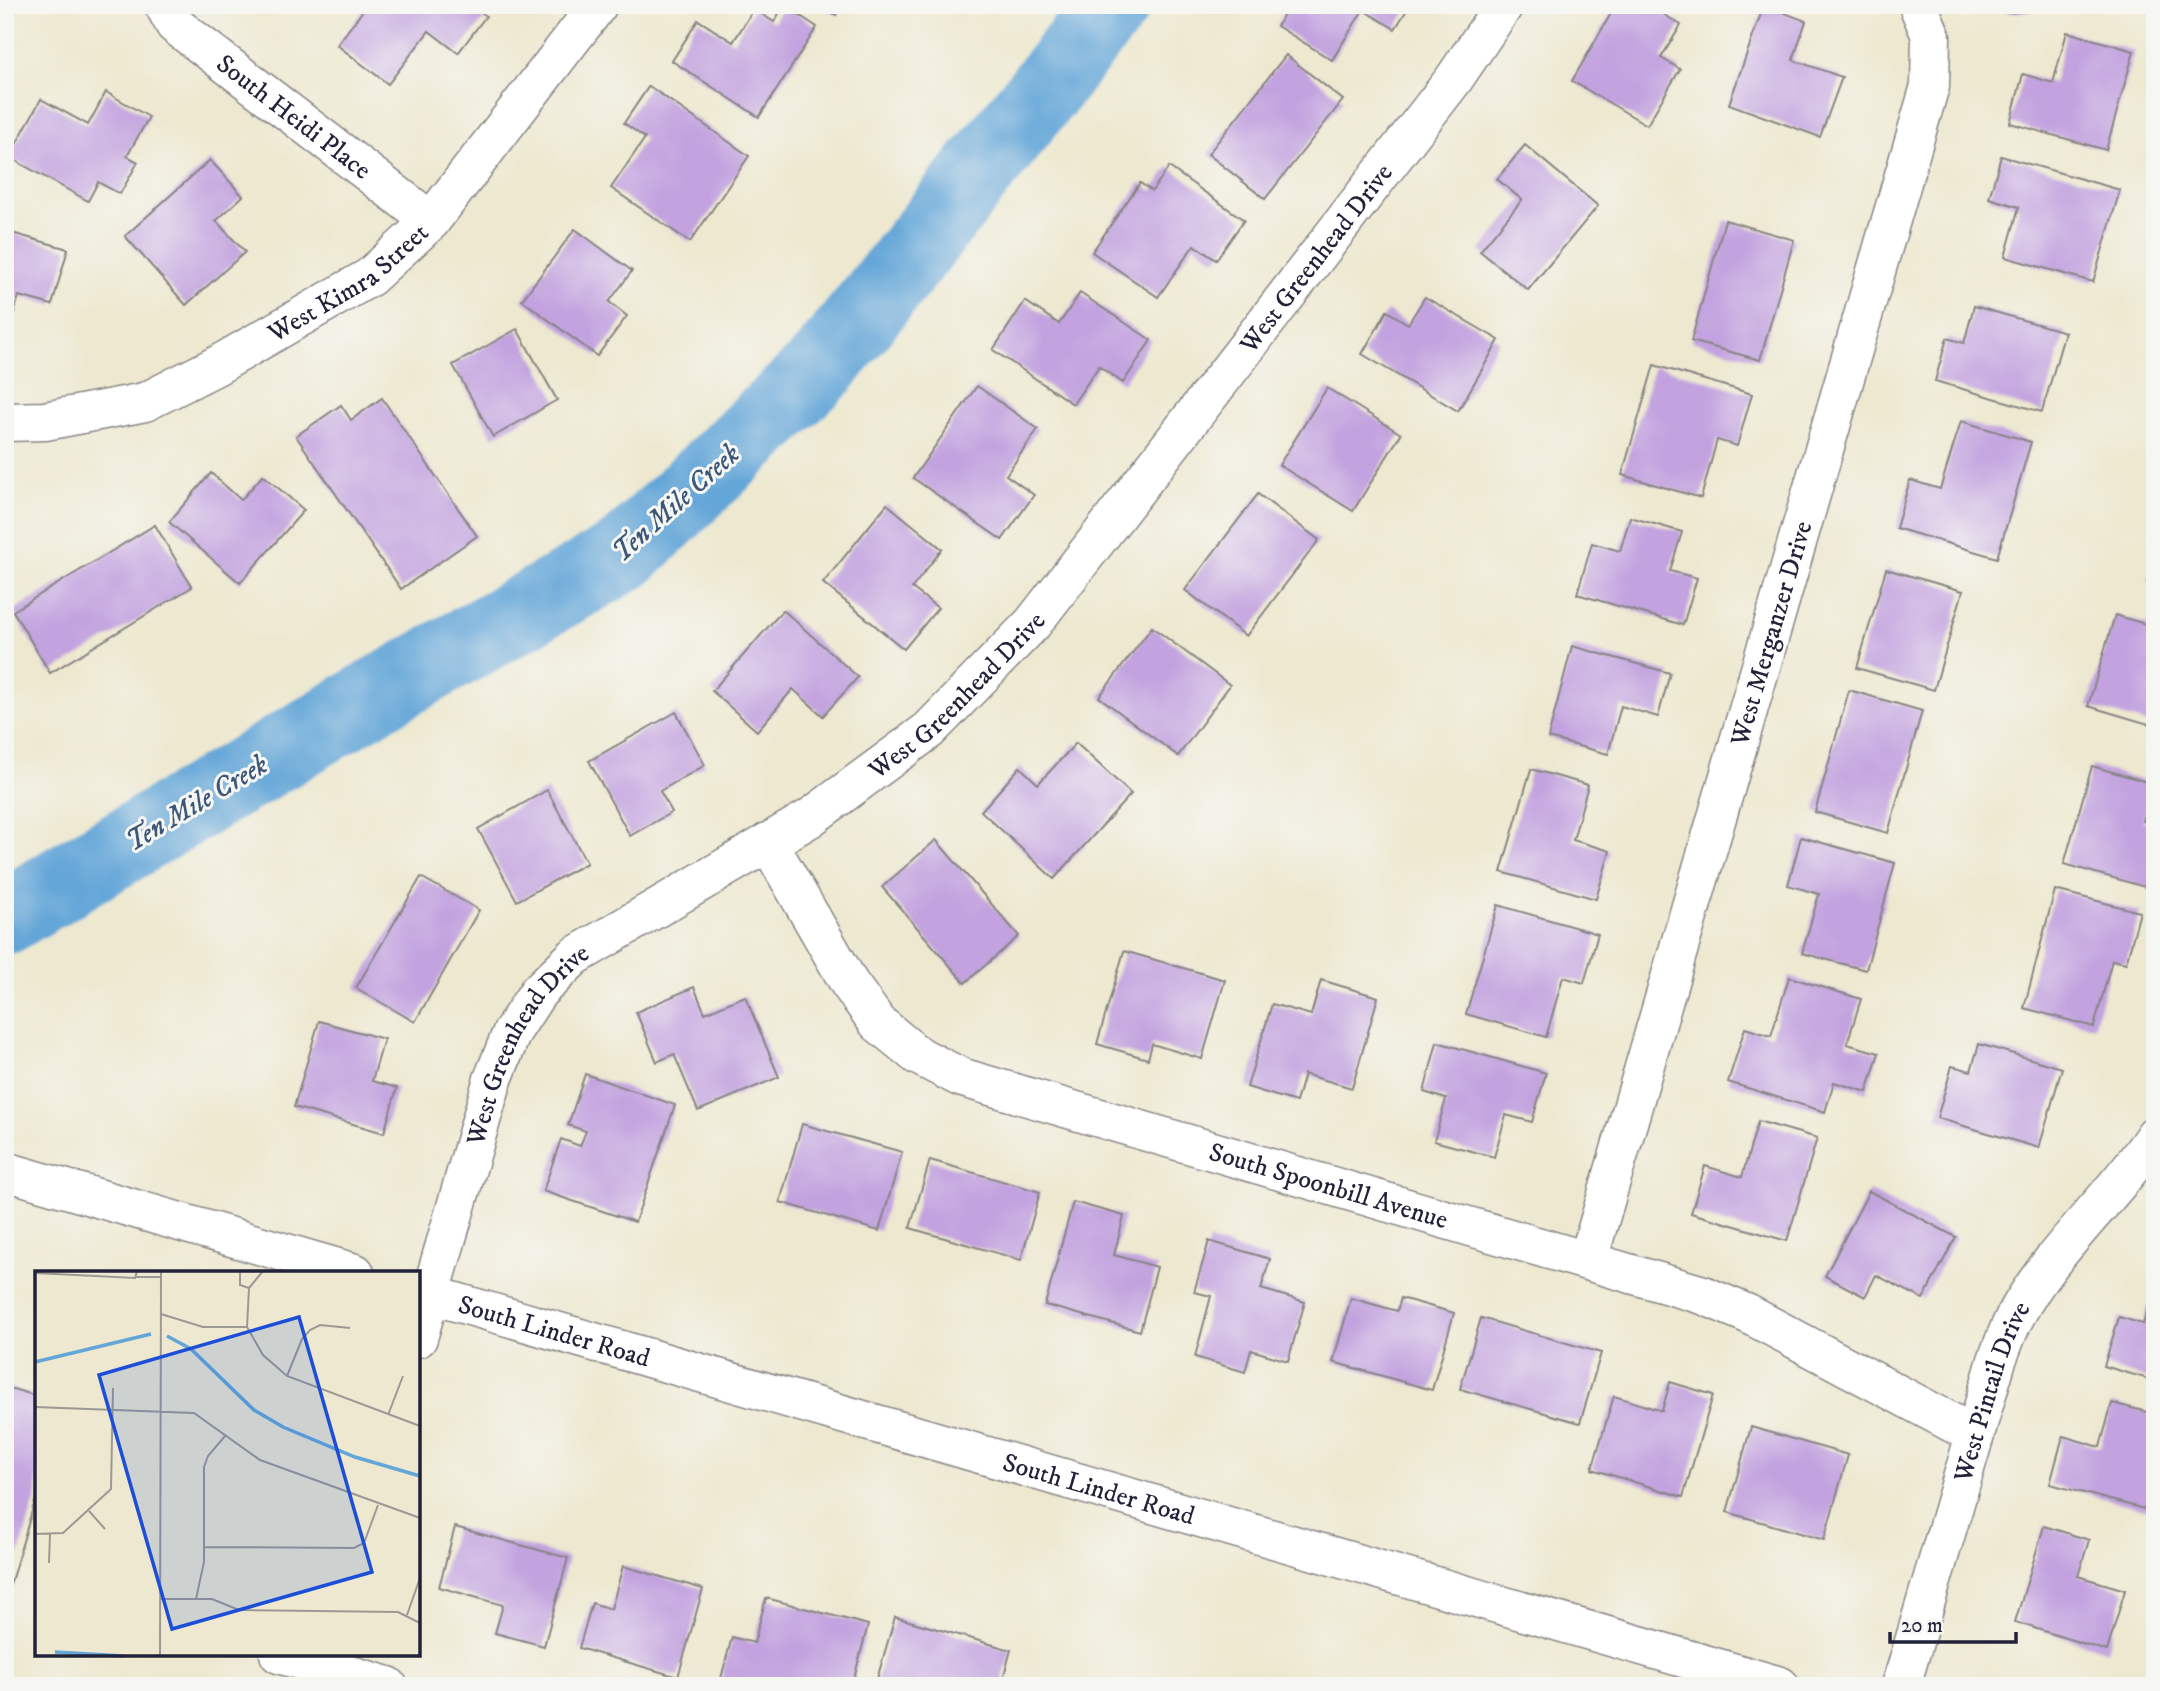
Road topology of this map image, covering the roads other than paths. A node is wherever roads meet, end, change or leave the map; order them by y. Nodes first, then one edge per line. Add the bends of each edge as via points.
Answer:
1 (164, 5) edge
2 (598, 5) edge
3 (1504, 5) edge
4 (1918, 5) edge
5 (431, 221) junction
6 (5, 422) edge
7 (768, 842) junction
8 (2155, 1135) edge
9 (5, 1171) edge
10 (1588, 1260) junction
11 (348, 1271) edge
12 (424, 1293) edge
13 (420, 1323) edge
14 (1975, 1435) junction
15 (285, 1656) edge
16 (323, 1669) edge
17 (388, 1686) edge
18 (1780, 1686) edge
19 (1901, 1686) edge

1 - 5 street, South Heidi Place via 175,25
2 - 5 street, West Kimra Street
3 - 7 street, West Greenhead Drive via 1454,79 1033,623 929,730 850,791
4 - 10 street, West Merganzer Drive via 1931,36 1930,86
5 - 6 street, West Kimra Street via 370,277 145,402 45,421
7 - 10 street, South Spoonbill Avenue via 849,983 878,1023 917,1055 949,1072
7 - 12 street, West Greenhead Drive via 575,956 538,992 512,1032 493,1079
8 - 14 street, West Pintail Drive via 2133,1168 2042,1275 2015,1316
9 - 11 street
10 - 14 street, South Spoonbill Avenue via 1703,1295 1748,1314
12 - 13 street, West Greenhead Drive
12 - 18 street, South Linder Road
14 - 19 street, West Pintail Drive
15 - 16 street
16 - 17 street

